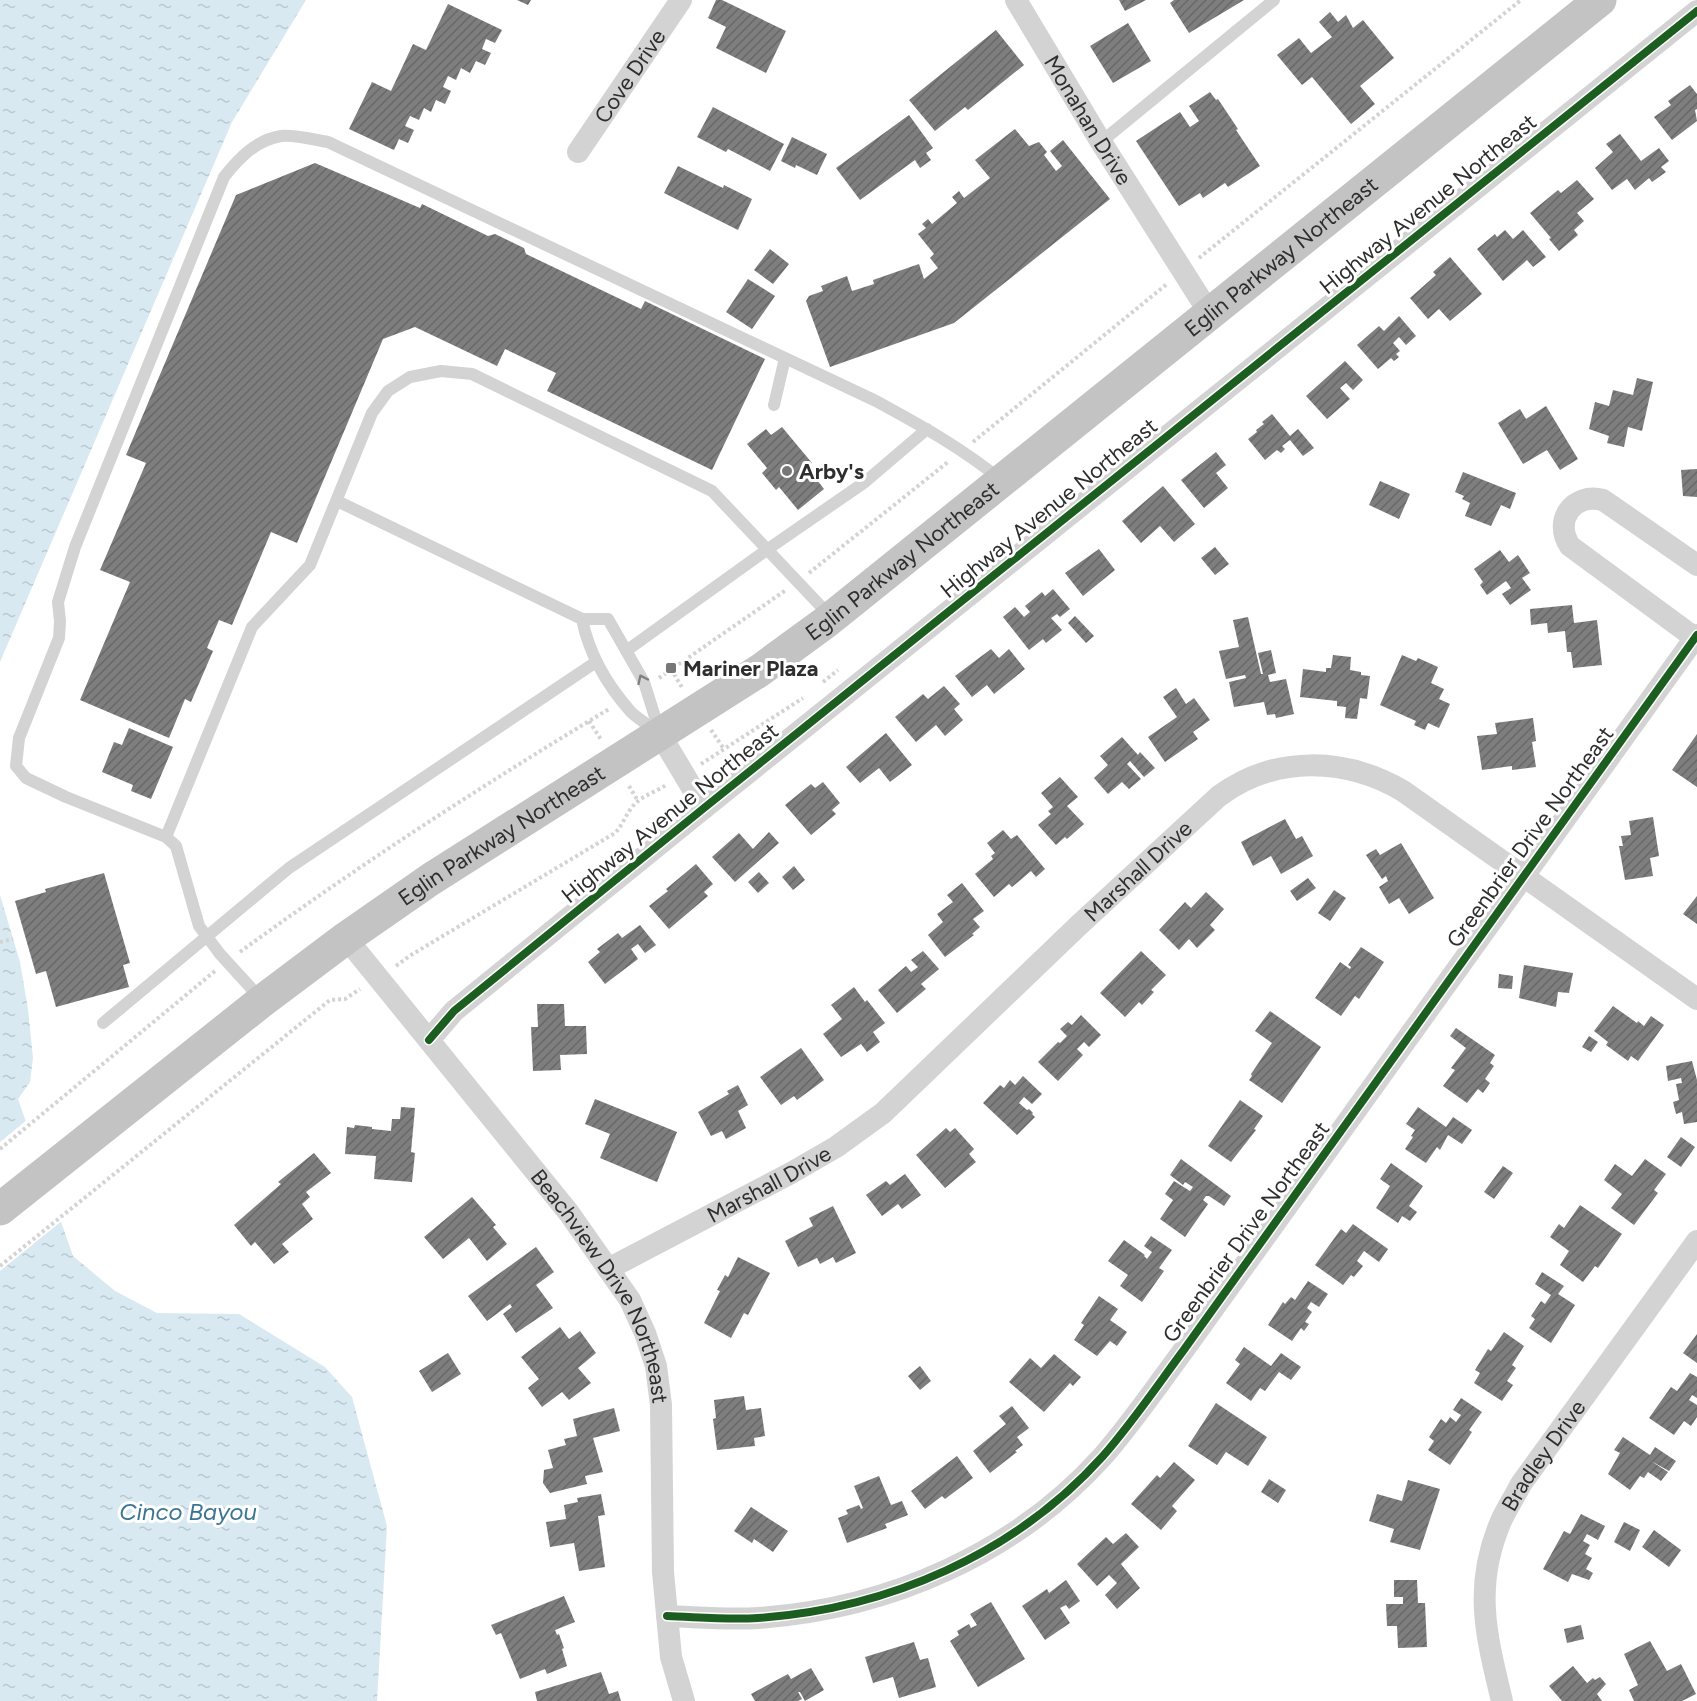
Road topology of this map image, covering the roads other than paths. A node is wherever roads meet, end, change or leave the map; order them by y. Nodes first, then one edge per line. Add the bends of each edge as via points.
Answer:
1 (681, 0) edge
2 (1016, 0) edge
3 (1274, 0) edge
4 (1600, 0) edge
5 (1697, 11) edge
6 (1101, 142) junction
7 (578, 152) dead end
8 (1210, 314) junction
9 (785, 358) junction
10 (774, 405) dead end
11 (927, 429) junction
12 (1002, 481) junction
13 (337, 501) junction
14 (768, 549) junction
15 (1697, 566) edge
16 (832, 617) junction
17 (582, 619) junction
18 (1696, 637) edge
19 (626, 651) junction
20 (596, 662) junction
21 (660, 734) junction
22 (704, 808) junction
23 (166, 837) junction
24 (1524, 876) junction
25 (206, 935) junction
26 (346, 938) junction
27 (1697, 999) edge
28 (262, 1001) junction
29 (103, 1023) dead end
30 (429, 1040) junction
31 (0, 1209) edge
32 (1697, 1241) edge
33 (608, 1269) junction
34 (667, 1616) junction
35 (684, 1701) edge
36 (1502, 1701) edge

1 - 7 street, Cove Drive
2 - 6 street, Monahan Drive
3 - 6 lane
4 - 8 highway, Eglin Parkway Northeast
5 - 22 street, Highway Avenue Northeast
6 - 8 street, Monahan Drive
8 - 12 highway, Eglin Parkway Northeast
9 - 10 lane
9 - 11 lane
9 - 23 lane via 328,142 282,135 259,143 237,160 224,177 75,547 58,602 59,638 19,738 16,766 26,778 66,797
11 - 12 lane
11 - 14 lane via 865,482
12 - 16 highway, Eglin Parkway Northeast
13 - 14 lane via 372,413 388,391 410,377 441,371 472,374 712,491
13 - 17 lane
13 - 23 lane via 310,565 252,627
14 - 16 lane
14 - 19 lane
15 - 18 street via 1603,500 1578,501 1567,511 1562,525 1569,546
16 - 21 highway, Eglin Parkway Northeast via 759,671
17 - 19 lane via 608,619
17 - 20 lane
18 - 24 street, Greenbrier Drive Northeast
21 -> 19 lane via 644,682
20 - 21 lane via 632,713
20 - 25 lane via 289,868
21 - 22 street
21 - 26 highway, Eglin Parkway Northeast via 431,879
22 - 30 street, Highway Avenue Northeast via 454,1011
23 - 25 lane via 176,846 199,926
24 - 27 street, Marshall Drive
24 - 33 street, Marshall Drive via 1403,791 1371,775 1335,765 1286,766 1262,772 1219,796 883,1113 791,1173
24 - 34 street, Greenbrier Drive Northeast via 1125,1430 1064,1494 1017,1530 958,1566 862,1602 755,1618
25 - 28 lane
25 - 29 lane
26 - 28 highway, Eglin Parkway Northeast
26 - 30 street, Beachview Drive Northeast
28 - 31 highway, Eglin Parkway Northeast
30 - 33 street, Beachview Drive Northeast via 569,1213
32 - 36 street, Bradley Drive via 1521,1484 1502,1519 1488,1558 1484,1590 1485,1624
33 - 34 street, Beachview Drive Northeast via 630,1300 656,1366 663,1439 663,1572
34 - 35 street, Beachview Drive Northeast via 671,1657

